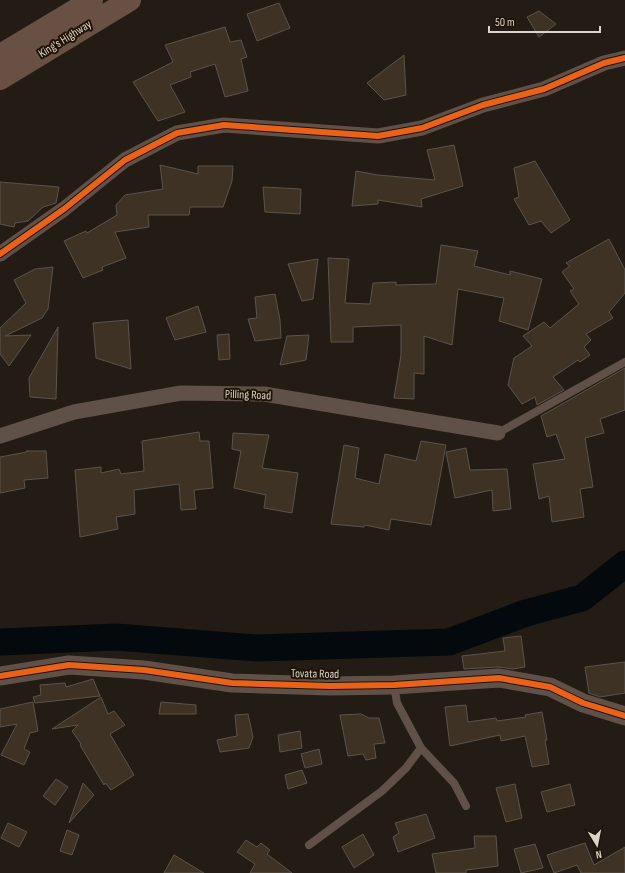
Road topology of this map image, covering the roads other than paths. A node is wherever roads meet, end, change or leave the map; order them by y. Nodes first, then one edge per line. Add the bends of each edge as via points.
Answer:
1 (92, 0) edge
2 (130, 0) edge
3 (0, 55) edge
4 (625, 58) edge
5 (0, 79) edge
6 (0, 254) edge
7 (625, 362) edge
8 (498, 433) joint
9 (0, 436) edge
10 (0, 676) edge
11 (394, 685) junction
12 (625, 716) edge
13 (422, 748) junction
14 (466, 806) dead end
15 (309, 845) dead end

1 - 3 highway, King's Highway
2 - 5 highway, King's Highway
4 - 6 street via 604,63 544,89 483,105 422,128 378,136 224,125 177,133 125,160 64,209
7 - 8 lane
8 - 9 street, Pilling Road via 264,394 181,393 74,412
10 - 11 street, Tovata Road via 69,665 144,670 232,683
11 - 12 street, Tovata Road via 499,678 550,687 583,703
11 - 13 lane via 397,703
13 - 14 lane via 454,783
13 - 15 lane via 382,791

